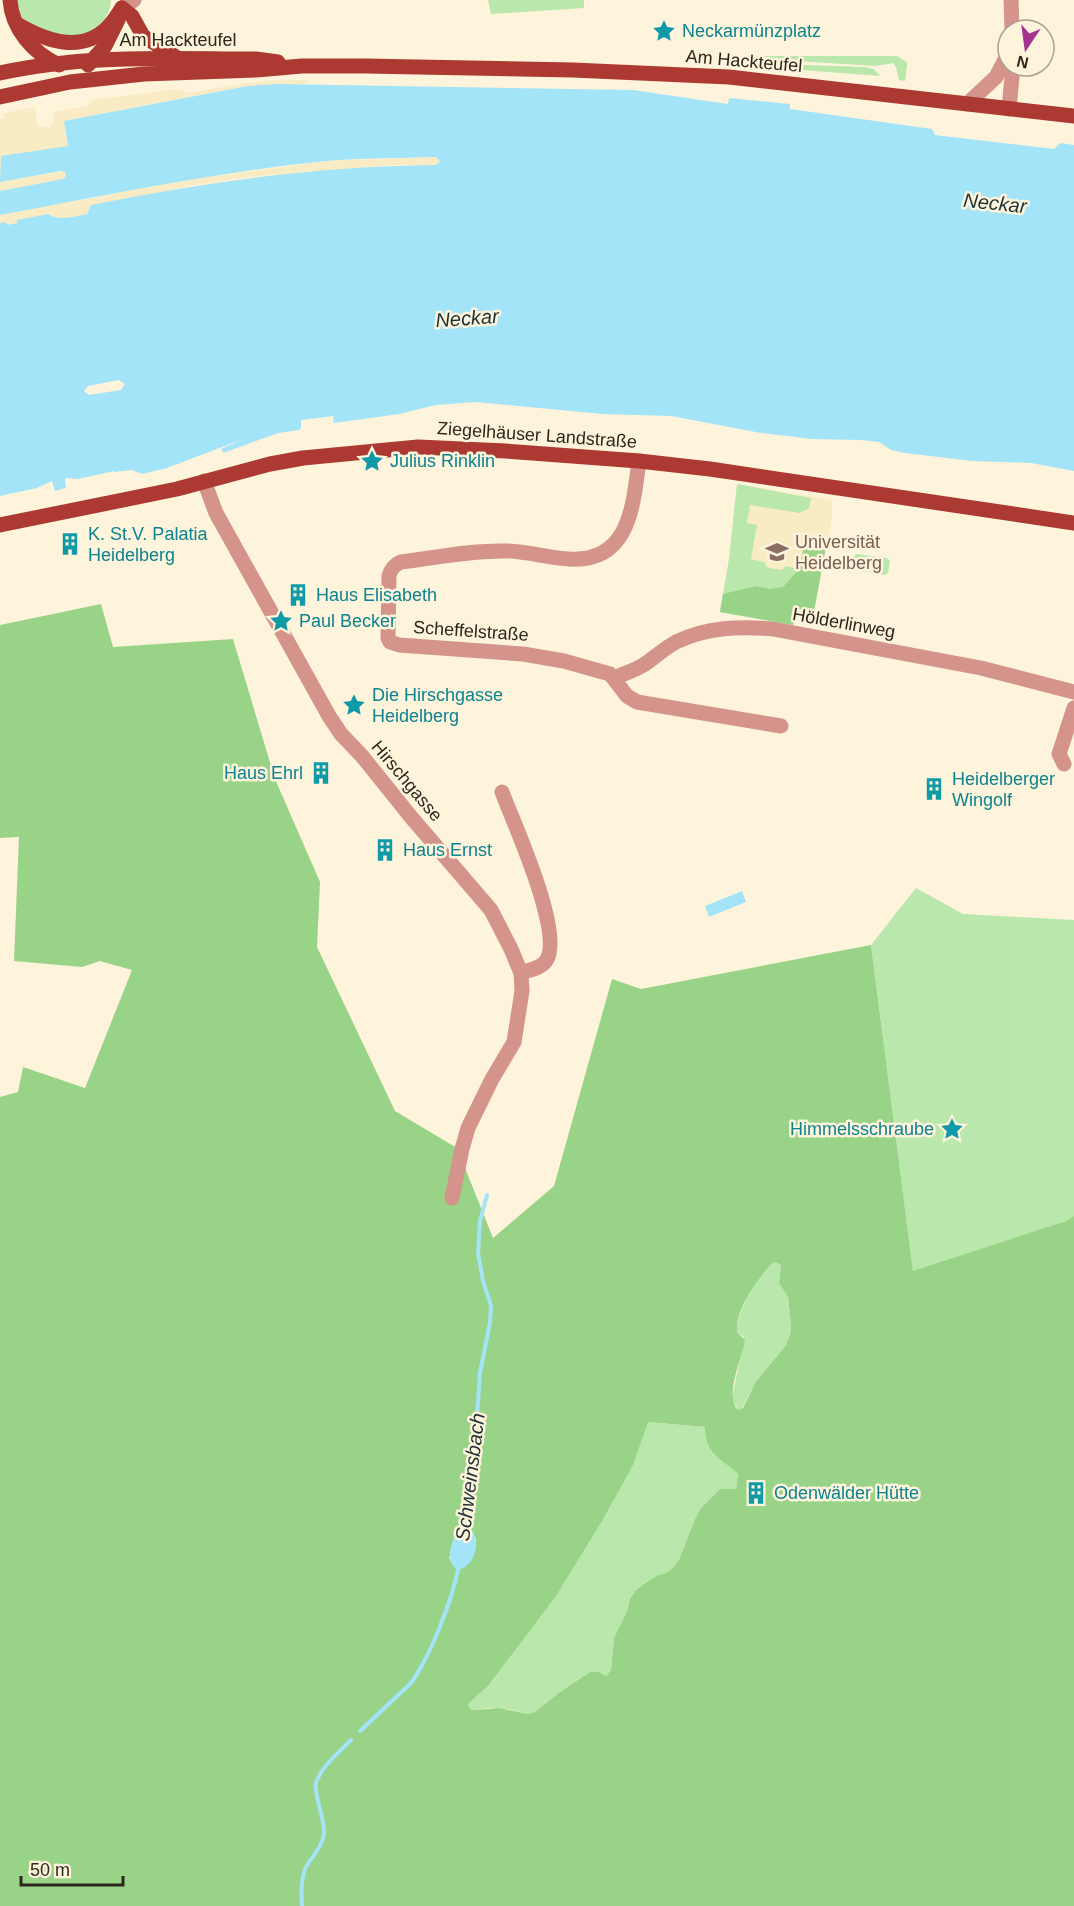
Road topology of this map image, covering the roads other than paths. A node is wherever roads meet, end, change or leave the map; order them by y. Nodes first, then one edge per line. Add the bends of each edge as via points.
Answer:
1 (10, 0) edge
2 (1011, 0) edge
3 (126, 3) edge
4 (1012, 18) edge
5 (16, 24) junction
6 (178, 58) junction
7 (92, 61) junction
8 (55, 63) junction
9 (302, 66) junction
10 (0, 73) edge
11 (996, 77) edge
12 (75, 78) junction
13 (1012, 78) edge
14 (0, 97) edge
15 (967, 104) junction
16 (1009, 109) junction
17 (1074, 116) edge
18 (639, 461) junction
19 (204, 482) junction
20 (1074, 523) edge
21 (0, 525) edge
22 (615, 678) junction
23 (1074, 692) edge
24 (1074, 708) edge
25 (781, 726) dead end
26 (1064, 764) dead end
27 (501, 792) dead end
28 (521, 973) junction
29 (452, 1198) dead end

1 - 5 main road
2 - 4 street
3 - 5 main road via 109,27 77,43 51,40
3 - 6 main road via 143,36
3 - 7 main road via 111,37
5 - 8 main road via 30,45
6 - 7 main road, Am Hackteufel
6 - 9 main road, Am Hackteufel via 256,59
7 - 8 main road, Am Hackteufel
7 - 12 main road
8 - 10 main road, Am Hackteufel
8 - 12 main road
9 - 12 main road, Am Hackteufel
9 - 15 main road, Am Hackteufel via 729,77
11 - 15 street
12 - 14 main road
13 - 16 street
15 - 16 main road, Am Hackteufel
16 - 17 main road, Am Hackteufel
18 - 19 main road, Ziegelhäuser Landstraße via 418,447 303,458
18 - 20 main road, Ziegelhäuser Landstraße
18 - 22 street, Scheffelstraße via 632,511 621,534 594,556 572,560 502,551 401,562 391,569 389,576 388,638 394,644 549,657
19 - 21 main road, Ziegelhäuser Landstraße
19 - 28 street, Hirschgasse via 216,513 329,717 487,904
22 - 23 street, Hölderlinweg via 686,638 712,630 744,627 970,666
22 - 25 street, Scheffelstraße via 627,696 637,702
24 - 26 street via 1059,754
27 - 28 street via 539,884 548,929 547,960
28 - 29 street, Hirschgasse via 514,1041 468,1128

